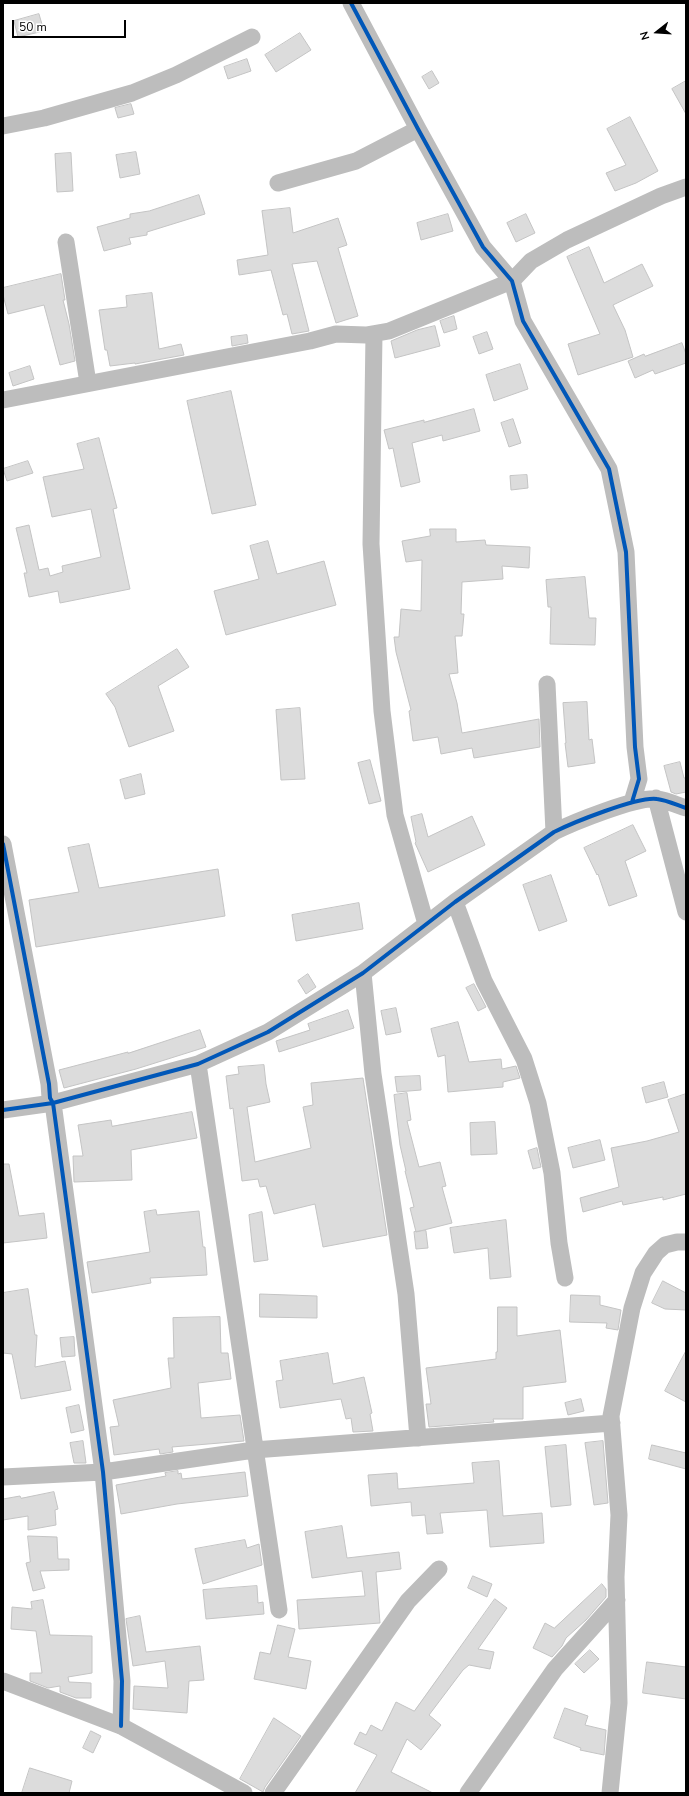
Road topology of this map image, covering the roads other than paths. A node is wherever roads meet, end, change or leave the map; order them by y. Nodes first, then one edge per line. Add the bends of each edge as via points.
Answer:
1 (351, 3) edge
2 (252, 37) dead end
3 (3, 126) edge
4 (418, 129) junction
5 (278, 183) dead end
6 (686, 187) edge
7 (66, 242) dead end
8 (512, 281) junction
9 (374, 334) junction
10 (88, 384) junction
11 (3, 400) edge
12 (547, 684) dead end
13 (656, 798) junction
14 (632, 802) junction
15 (686, 808) edge
16 (554, 832) junction
17 (3, 844) edge
18 (455, 902) junction
19 (686, 912) edge
20 (426, 924) junction
21 (363, 973) junction
22 (198, 1064) junction
23 (53, 1103) junction
24 (3, 1110) edge
25 (686, 1242) edge
26 (565, 1278) dead end
27 (612, 1422) junction
28 (418, 1438) junction
29 (254, 1450) junction
30 (103, 1472) junction
31 (3, 1477) edge
32 (439, 1569) dead end
33 (617, 1600) junction
34 (279, 1610) dead end
35 (3, 1681) edge
36 (122, 1726) junction
37 (244, 1793) edge
38 (273, 1793) edge
39 (468, 1793) edge
40 (610, 1793) edge

1 - 4 street
2 - 3 street via 176,76 132,92 44,118
4 - 5 street via 356,161
4 - 8 street via 483,247
6 - 8 street via 567,240 531,261
7 - 10 street
8 - 9 street via 389,331
8 - 14 street via 523,321 609,469 626,552 635,747 639,779
9 - 10 street via 336,334
9 - 20 street via 371,544 382,711 395,814
10 - 11 street
12 - 16 street
13 - 14 street
13 - 15 street
13 - 19 street
14 - 16 street
16 - 18 street
17 - 23 street
18 - 20 street
18 - 26 street via 484,981 524,1059 538,1102 552,1173
20 - 21 street
21 - 22 street via 268,1032
21 - 28 street via 373,1074 406,1294
22 - 23 street
22 - 29 street
23 - 24 street
23 - 30 street
25 - 27 street via 665,1245 656,1253 643,1273 632,1308 611,1416
27 - 28 street
27 - 33 street via 619,1515
28 - 29 street
29 - 30 street
29 - 34 street
30 - 31 street
30 - 36 street via 122,1681
32 - 38 street via 408,1601
33 - 39 street via 555,1669
33 - 40 street via 619,1703
35 - 36 street
36 - 37 street

